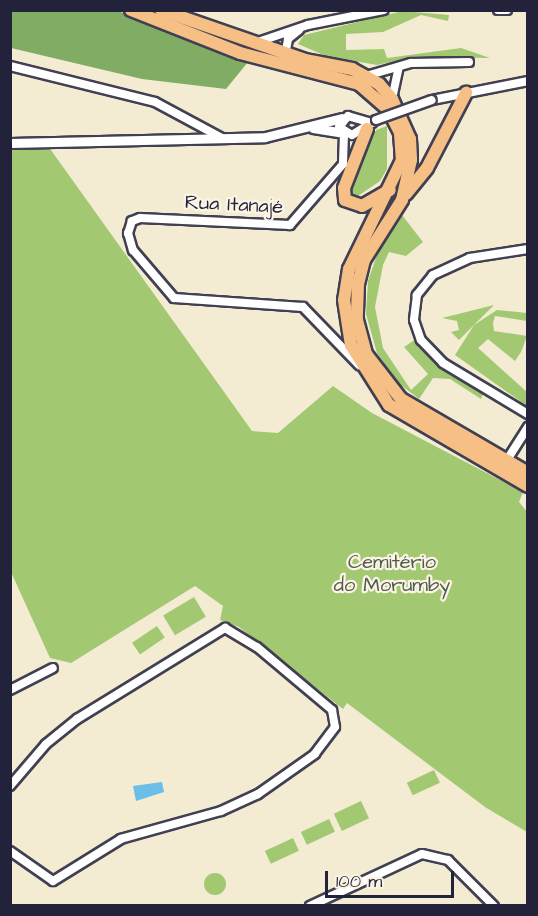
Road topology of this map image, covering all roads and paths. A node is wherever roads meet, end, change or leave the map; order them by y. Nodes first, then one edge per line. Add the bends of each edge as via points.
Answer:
1 (131, 10) edge
2 (161, 10) edge
3 (384, 10) edge
4 (498, 10) edge
5 (507, 10) edge
6 (308, 25) junction
7 (255, 43) junction
8 (286, 52) junction
9 (469, 62) dead end
10 (282, 65) junction
11 (10, 66) edge
12 (398, 70) junction
13 (366, 76) junction
14 (528, 81) edge
15 (466, 93) junction
16 (392, 99) junction
17 (342, 118) junction
18 (355, 118) junction
19 (367, 126) junction
20 (308, 128) junction
21 (344, 134) junction
22 (222, 138) junction
23 (10, 143) edge
24 (390, 190) junction
25 (402, 200) junction
26 (528, 249) edge
27 (359, 365) junction
28 (528, 414) edge
29 (528, 428) edge
30 (503, 467) junction
31 (528, 473) edge
32 (528, 486) edge
33 (53, 668) dead end
34 (10, 690) edge
35 (10, 786) edge
36 (10, 851) edge
37 (310, 906) edge
38 (494, 906) edge

1 - 10 main road
2 - 7 main road
3 - 6 street
4 - 5 street
6 - 7 street
6 - 8 street via 288,39
7 - 8 main road
8 - 10 street
8 - 13 main road
9 - 12 street via 411,63
10 - 24 main road via 359,84 380,99 401,139 402,160
11 - 22 street via 155,102
12 - 13 street
12 - 16 street
13 - 16 main road
14 - 15 street
15 - 19 street, bridge via 432,100
15 - 25 main road via 427,168
16 - 25 main road via 410,140
17 - 18 street
17 - 20 street
17 - 21 street
18 - 19 street
18 - 19 street
19 - 21 street
19 - 24 main road via 344,188 345,200 363,206
20 - 21 street
20 - 22 street
21 - 27 street, Rua Itanajé via 343,164 291,225 135,219 128,233 133,250 174,298 303,307
22 - 23 street
24 - 27 main road via 353,256 346,282 347,331
25 - 30 main road via 364,260 358,284 357,320 366,354 401,399
26 - 28 street via 470,258 428,279 415,307 421,340 444,363
27 - 30 main road via 389,405
29 - 30 street
30 - 31 main road
30 - 32 main road
33 - 34 street
35 - 36 street via 46,744 77,719 225,628 257,647 332,710 335,727 315,754 258,794 221,811 122,839 53,881
37 - 38 street via 422,854 447,860

